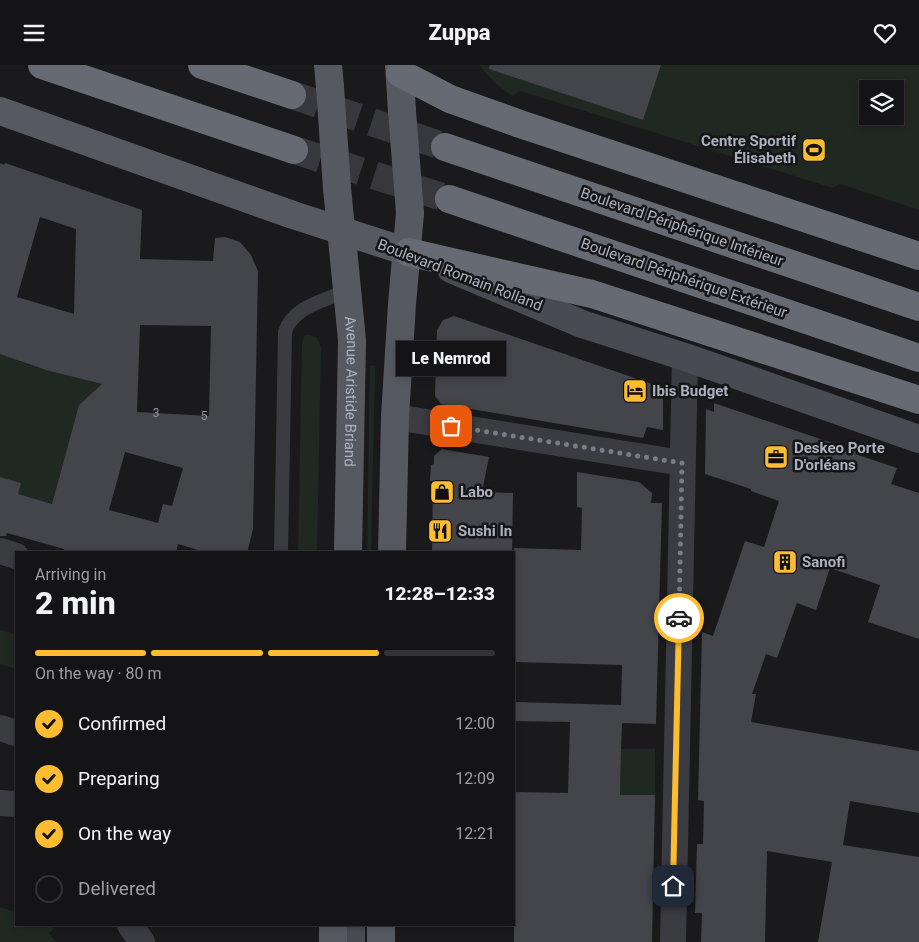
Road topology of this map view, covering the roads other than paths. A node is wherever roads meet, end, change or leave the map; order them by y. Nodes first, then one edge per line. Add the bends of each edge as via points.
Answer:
1 (42, 65) edge
2 (202, 65) edge
3 (396, 68) edge
4 (329, 76) edge
5 (292, 95) tunnel mouth
6 (0, 111) edge
7 (445, 147) tunnel mouth
8 (294, 150) tunnel mouth
9 (449, 199) tunnel mouth
10 (341, 230) junction
11 (408, 252) junction
12 (919, 256) edge
13 (347, 291) junction
14 (919, 307) edge
15 (685, 357) junction
16 (919, 357) edge
17 (919, 400) edge
18 (396, 417) junction
19 (919, 439) edge
20 (682, 463) junction
21 (0, 551) edge
22 (281, 551) edge
23 (348, 551) edge
24 (392, 551) edge
25 (15, 556) edge
26 (0, 728) edge
27 (15, 733) edge
28 (0, 803) edge
29 (15, 804) edge
30 (131, 926) edge
31 (333, 926) edge
32 (351, 926) edge
33 (381, 926) edge
34 (142, 942) edge
35 (333, 942) edge
36 (351, 942) edge
37 (381, 942) edge
38 (672, 942) edge

1 - 8 highway
2 - 5 highway
3 - 11 main road, bridge via 410,213
3 - 12 highway via 450,99 511,121
4 - 10 main road, Avenue Aristide Briand, bridge
6 - 10 main road, Boulevard Romain Rolland
7 - 14 highway, Boulevard Périphérique Intérieur
9 - 16 highway, Boulevard Périphérique Extérieur
10 - 11 main road, Boulevard Romain Rolland
10 - 13 main road, Avenue Aristide Briand
11 - 15 main road, Boulevard Romain Rolland via 582,324
11 - 17 highway via 592,294
11 - 18 main road
13 - 22 lane via 308,307 287,325 285,332
13 - 23 main road, Avenue Aristide Briand via 352,340
15 - 19 main road, Boulevard Romain Rolland
15 - 20 street
18 - 20 street
18 - 24 main road
20 - 38 street
21 - 25 street
26 - 27 street
28 - 29 street
30 - 34 street
31 - 35 main road
32 - 36 main road
33 - 37 main road

